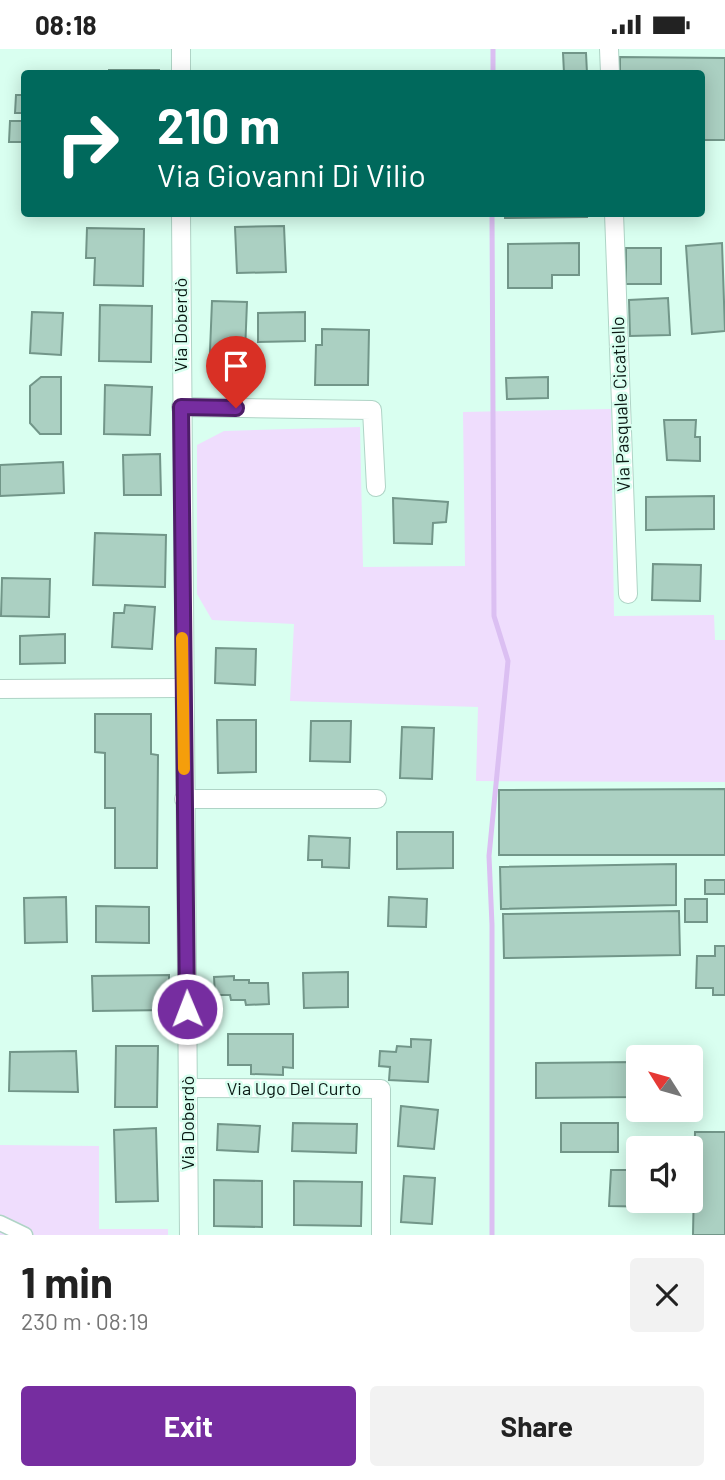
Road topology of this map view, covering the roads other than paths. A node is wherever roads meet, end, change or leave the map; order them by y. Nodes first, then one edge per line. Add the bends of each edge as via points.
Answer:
1 (181, 49) edge
2 (609, 49) edge
3 (181, 70) edge
4 (610, 70) edge
5 (181, 217) edge
6 (614, 217) edge
7 (181, 407) junction
8 (376, 487) dead end
9 (628, 594) dead end
10 (182, 688) junction
11 (0, 689) edge
12 (184, 799) junction
13 (377, 799) dead end
14 (188, 1088) junction
15 (0, 1223) edge
16 (25, 1235) edge
17 (189, 1235) edge
18 (381, 1235) edge

1 - 3 street
2 - 4 street
5 - 7 street, Via Doberdò
6 - 9 street, Via Pasquale Cicatiello
7 - 8 street via 372,410
7 - 10 street, Via Doberdò
10 - 11 street
10 - 12 street, Via Doberdò
12 - 13 street
12 - 14 street, Via Doberdò
14 - 17 street, Via Doberdò
14 - 18 street, Via Ugo Del Curto via 381,1089
15 - 16 street

